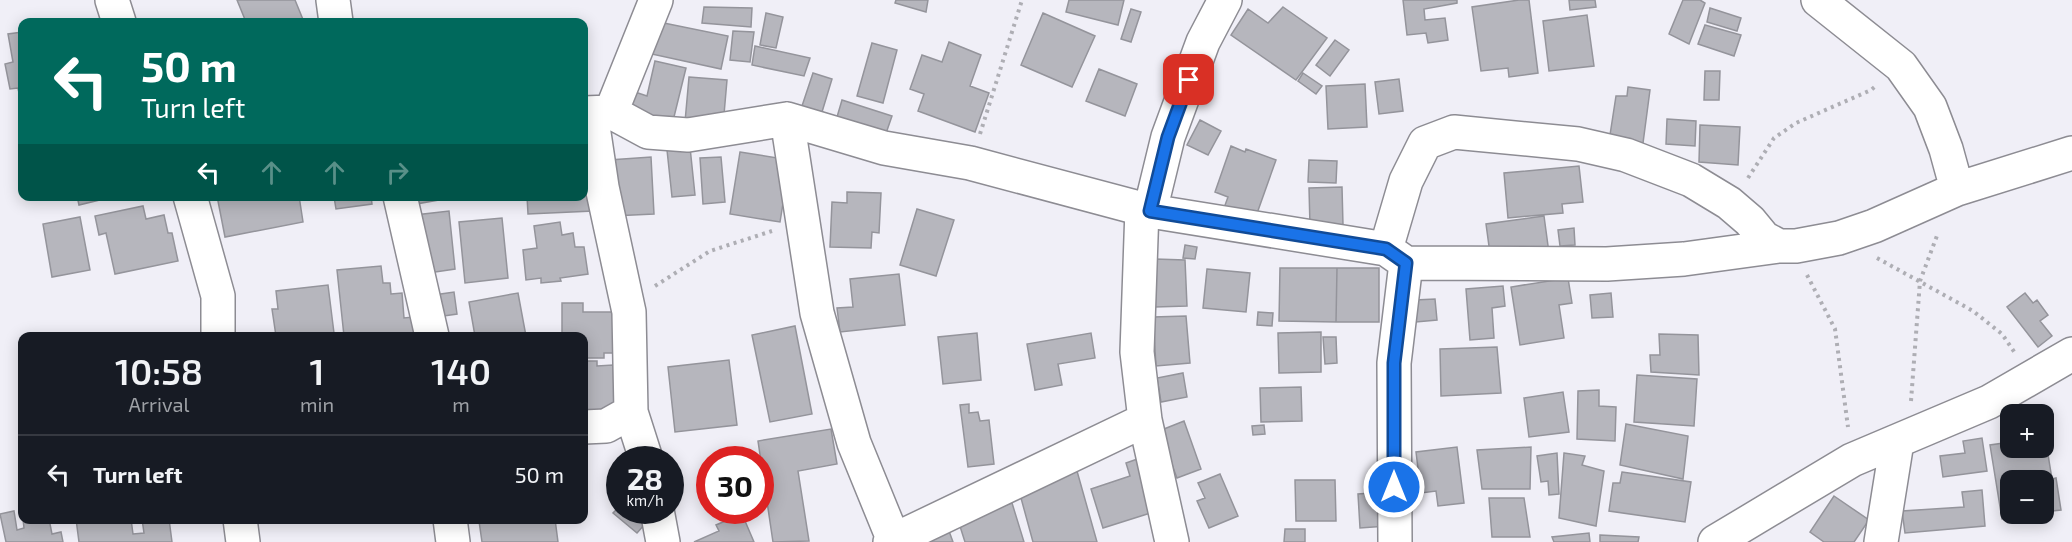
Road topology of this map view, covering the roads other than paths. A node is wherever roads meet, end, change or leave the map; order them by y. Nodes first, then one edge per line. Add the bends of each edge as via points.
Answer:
1 (112, 0) edge
2 (333, 0) edge
3 (656, 0) edge
4 (1225, 0) edge
5 (1818, 0) edge
6 (118, 18) edge
7 (335, 18) edge
8 (595, 112) edge
9 (787, 119) junction
10 (2072, 153) edge
11 (1957, 189) junction
12 (191, 201) edge
13 (401, 201) edge
14 (1146, 210) junction
15 (1788, 246) junction
16 (1396, 256) junction
17 (218, 332) edge
18 (431, 332) edge
19 (2072, 354) edge
20 (631, 412) junction
21 (1145, 420) junction
22 (588, 427) edge
23 (1903, 439) junction
24 (642, 446) edge
25 (451, 524) edge
26 (660, 524) edge
27 (892, 541) edge
28 (453, 542) edge
29 (663, 542) edge
30 (1172, 542) edge
31 (1395, 542) edge
32 (1715, 542) edge
33 (1881, 542) edge

1 - 6 street
2 - 7 street
3 - 8 street
4 - 14 street via 1203,42
5 - 11 street via 1901,66 1930,107
8 - 9 street via 648,132 688,135
8 - 20 street via 602,187 629,312
9 - 14 street via 884,148 970,163
9 - 27 street via 817,313 854,443
10 - 11 street
11 - 15 street via 1839,238
12 - 17 street via 218,296
13 - 18 street
14 - 16 street
14 - 21 street via 1137,352
15 - 16 street via 1607,264
15 - 16 street via 1764,238 1729,203 1691,180 1626,155 1578,144 1454,132 1425,143 1406,181
16 - 31 street
19 - 23 street via 1989,402
20 - 22 street via 606,426
20 - 24 street
21 - 27 street
21 - 30 street
23 - 32 street via 1852,460
23 - 33 street
25 - 28 street
26 - 29 street

